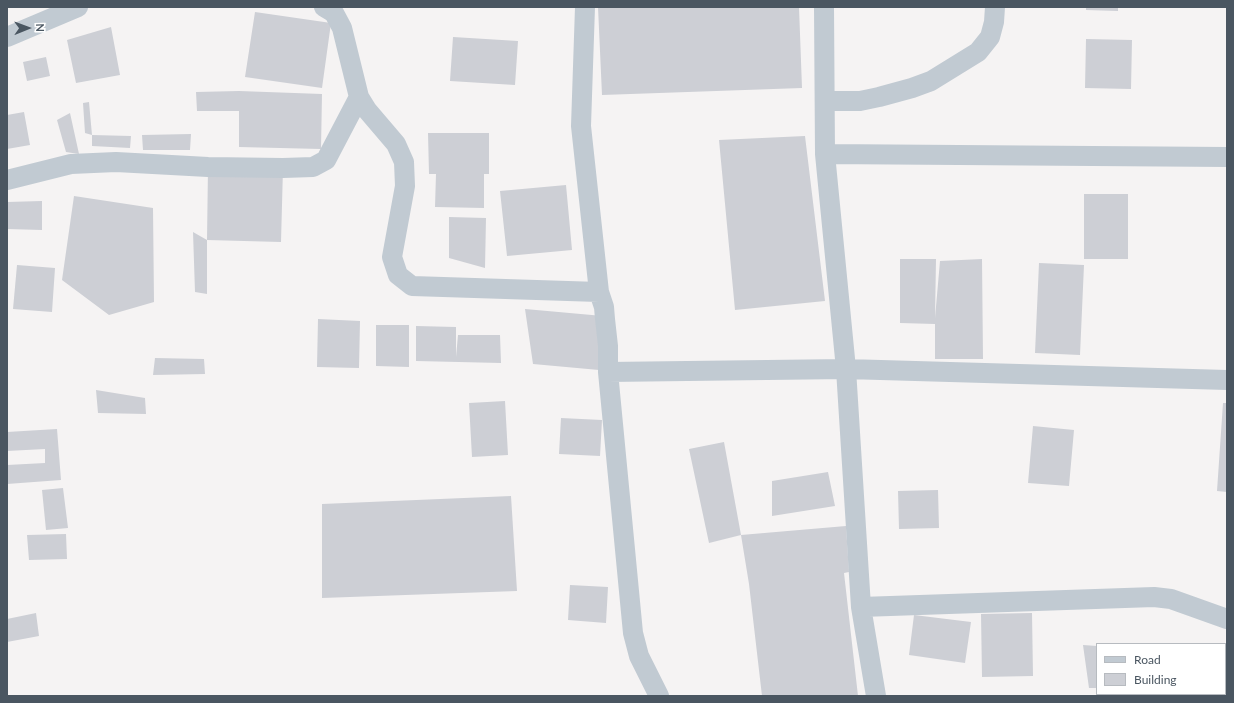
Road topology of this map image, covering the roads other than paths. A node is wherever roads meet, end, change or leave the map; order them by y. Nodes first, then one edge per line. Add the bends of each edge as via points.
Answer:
1 (78, 7) edge
2 (324, 7) edge
3 (585, 7) edge
4 (824, 7) edge
5 (995, 7) edge
6 (7, 37) edge
7 (359, 97) junction
8 (825, 101) junction
9 (826, 154) junction
10 (1227, 157) edge
11 (7, 180) edge
12 (599, 292) junction
13 (846, 370) junction
14 (608, 372) junction
15 (1227, 380) edge
16 (861, 607) junction
17 (1227, 619) edge
18 (659, 696) edge
19 (876, 696) edge

1 - 6 street
2 - 7 street via 334,13 342,28
3 - 12 street via 581,126
4 - 8 street
5 - 8 street via 990,37 978,52 931,81 860,101
7 - 11 street via 326,160 313,167 231,167 116,162 71,164
7 - 12 street via 396,144 404,162 405,186 392,257 398,274 407,282 412,286
8 - 9 street
9 - 10 street
9 - 13 street
12 - 14 street via 604,307
13 - 14 street
13 - 15 street
13 - 16 street
14 - 18 street via 633,634 639,656
16 - 17 street via 1154,597 1171,599
16 - 19 street

